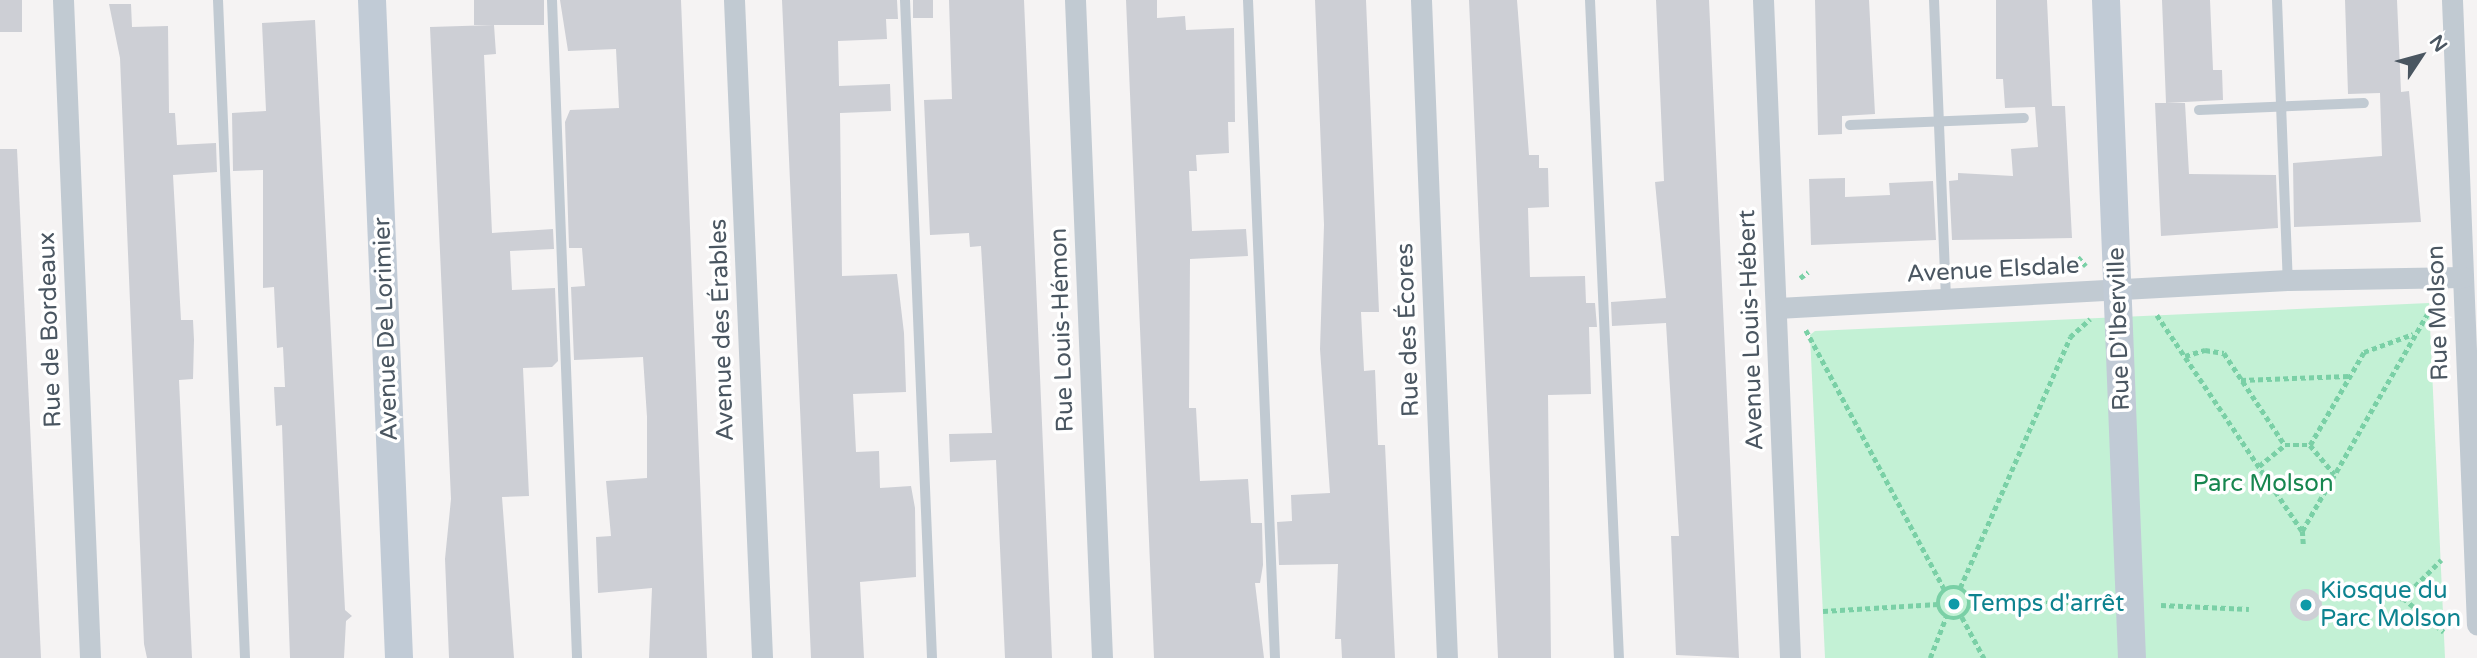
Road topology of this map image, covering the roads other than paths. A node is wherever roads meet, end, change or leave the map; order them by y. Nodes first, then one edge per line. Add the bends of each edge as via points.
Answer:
1 (63, 0) edge
2 (218, 0) edge
3 (372, 0) edge
4 (552, 0) edge
5 (734, 0) edge
6 (905, 0) edge
7 (1075, 0) edge
8 (1248, 0) edge
9 (1421, 0) edge
10 (1590, 0) edge
11 (1763, 0) edge
12 (1934, 0) edge
13 (2106, 0) edge
14 (2277, 0) edge
15 (2452, 0) edge
16 (2364, 103) dead end
17 (2281, 107) junction
18 (2199, 110) dead end
19 (2024, 118) dead end
20 (1939, 121) junction
21 (1850, 125) dead end
22 (2463, 277) junction
23 (2288, 279) junction
24 (2117, 289) junction
25 (1946, 298) junction
26 (1777, 308) junction
27 (2477, 625) edge
28 (90, 658) edge
29 (245, 658) edge
30 (399, 658) edge
31 (577, 658) edge
32 (762, 658) edge
33 (932, 658) edge
34 (1102, 658) edge
35 (1275, 658) edge
36 (1447, 658) edge
37 (1619, 658) edge
38 (1790, 658) edge
39 (2132, 658) edge

1 - 28 street, Rue de Bordeaux
2 - 29 lane
3 - 30 main road, Avenue De Lorimier
4 - 31 lane
5 - 32 street, Avenue des Érables
6 - 33 lane
7 - 34 street, Rue Louis-Hémon
8 - 35 lane
9 - 36 street, Rue des Écores
10 - 37 lane
11 - 26 street, Avenue Louis-Hébert
12 - 20 lane
13 - 24 main road, Rue D'Iberville
14 - 17 lane
15 - 22 street, Rue Molson
16 - 17 lane
17 - 18 lane
17 - 23 lane
19 - 20 lane
20 - 21 lane
20 - 25 lane
22 - 23 street, Avenue Elsdale
22 - 27 street, Rue Molson
23 - 24 street, Avenue Elsdale
24 - 25 street, Avenue Elsdale
24 - 39 main road, Rue D'Iberville
25 - 26 street, Avenue Elsdale
26 - 38 street, Avenue Louis-Hébert

